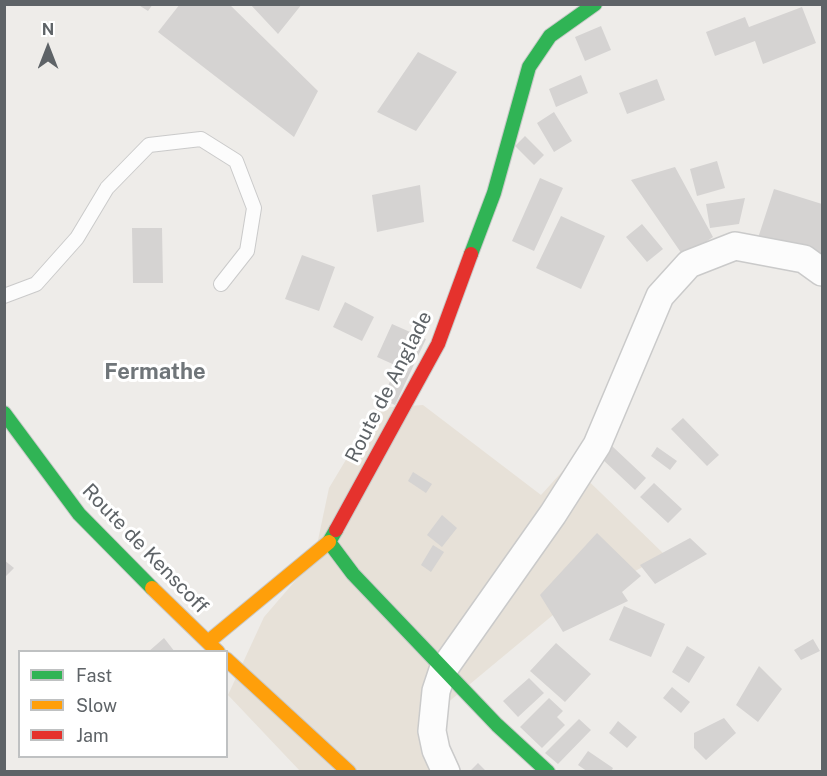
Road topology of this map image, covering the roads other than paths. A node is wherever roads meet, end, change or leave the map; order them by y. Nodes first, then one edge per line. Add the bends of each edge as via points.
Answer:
1 (595, 4) edge
2 (822, 272) edge
3 (221, 284) dead end
4 (4, 296) edge
5 (4, 413) edge
6 (329, 542) junction
7 (213, 647) edge
8 (228, 661) edge
9 (443, 670) junction
10 (349, 771) edge
11 (446, 771) edge
12 (548, 771) edge

1 - 6 street, Route de Anglade via 550,36 529,67 494,193 438,344
2 - 9 street via 804,259 735,246 689,264 660,296 597,445
3 - 4 lane via 247,251 254,208 236,161 201,139 149,145 107,188 77,238 36,284
5 - 7 street, Route de Kenscoff via 79,514
6 - 7 street via 265,593
6 - 9 street via 353,574
8 - 10 street
9 - 11 street via 432,731
9 - 12 street

